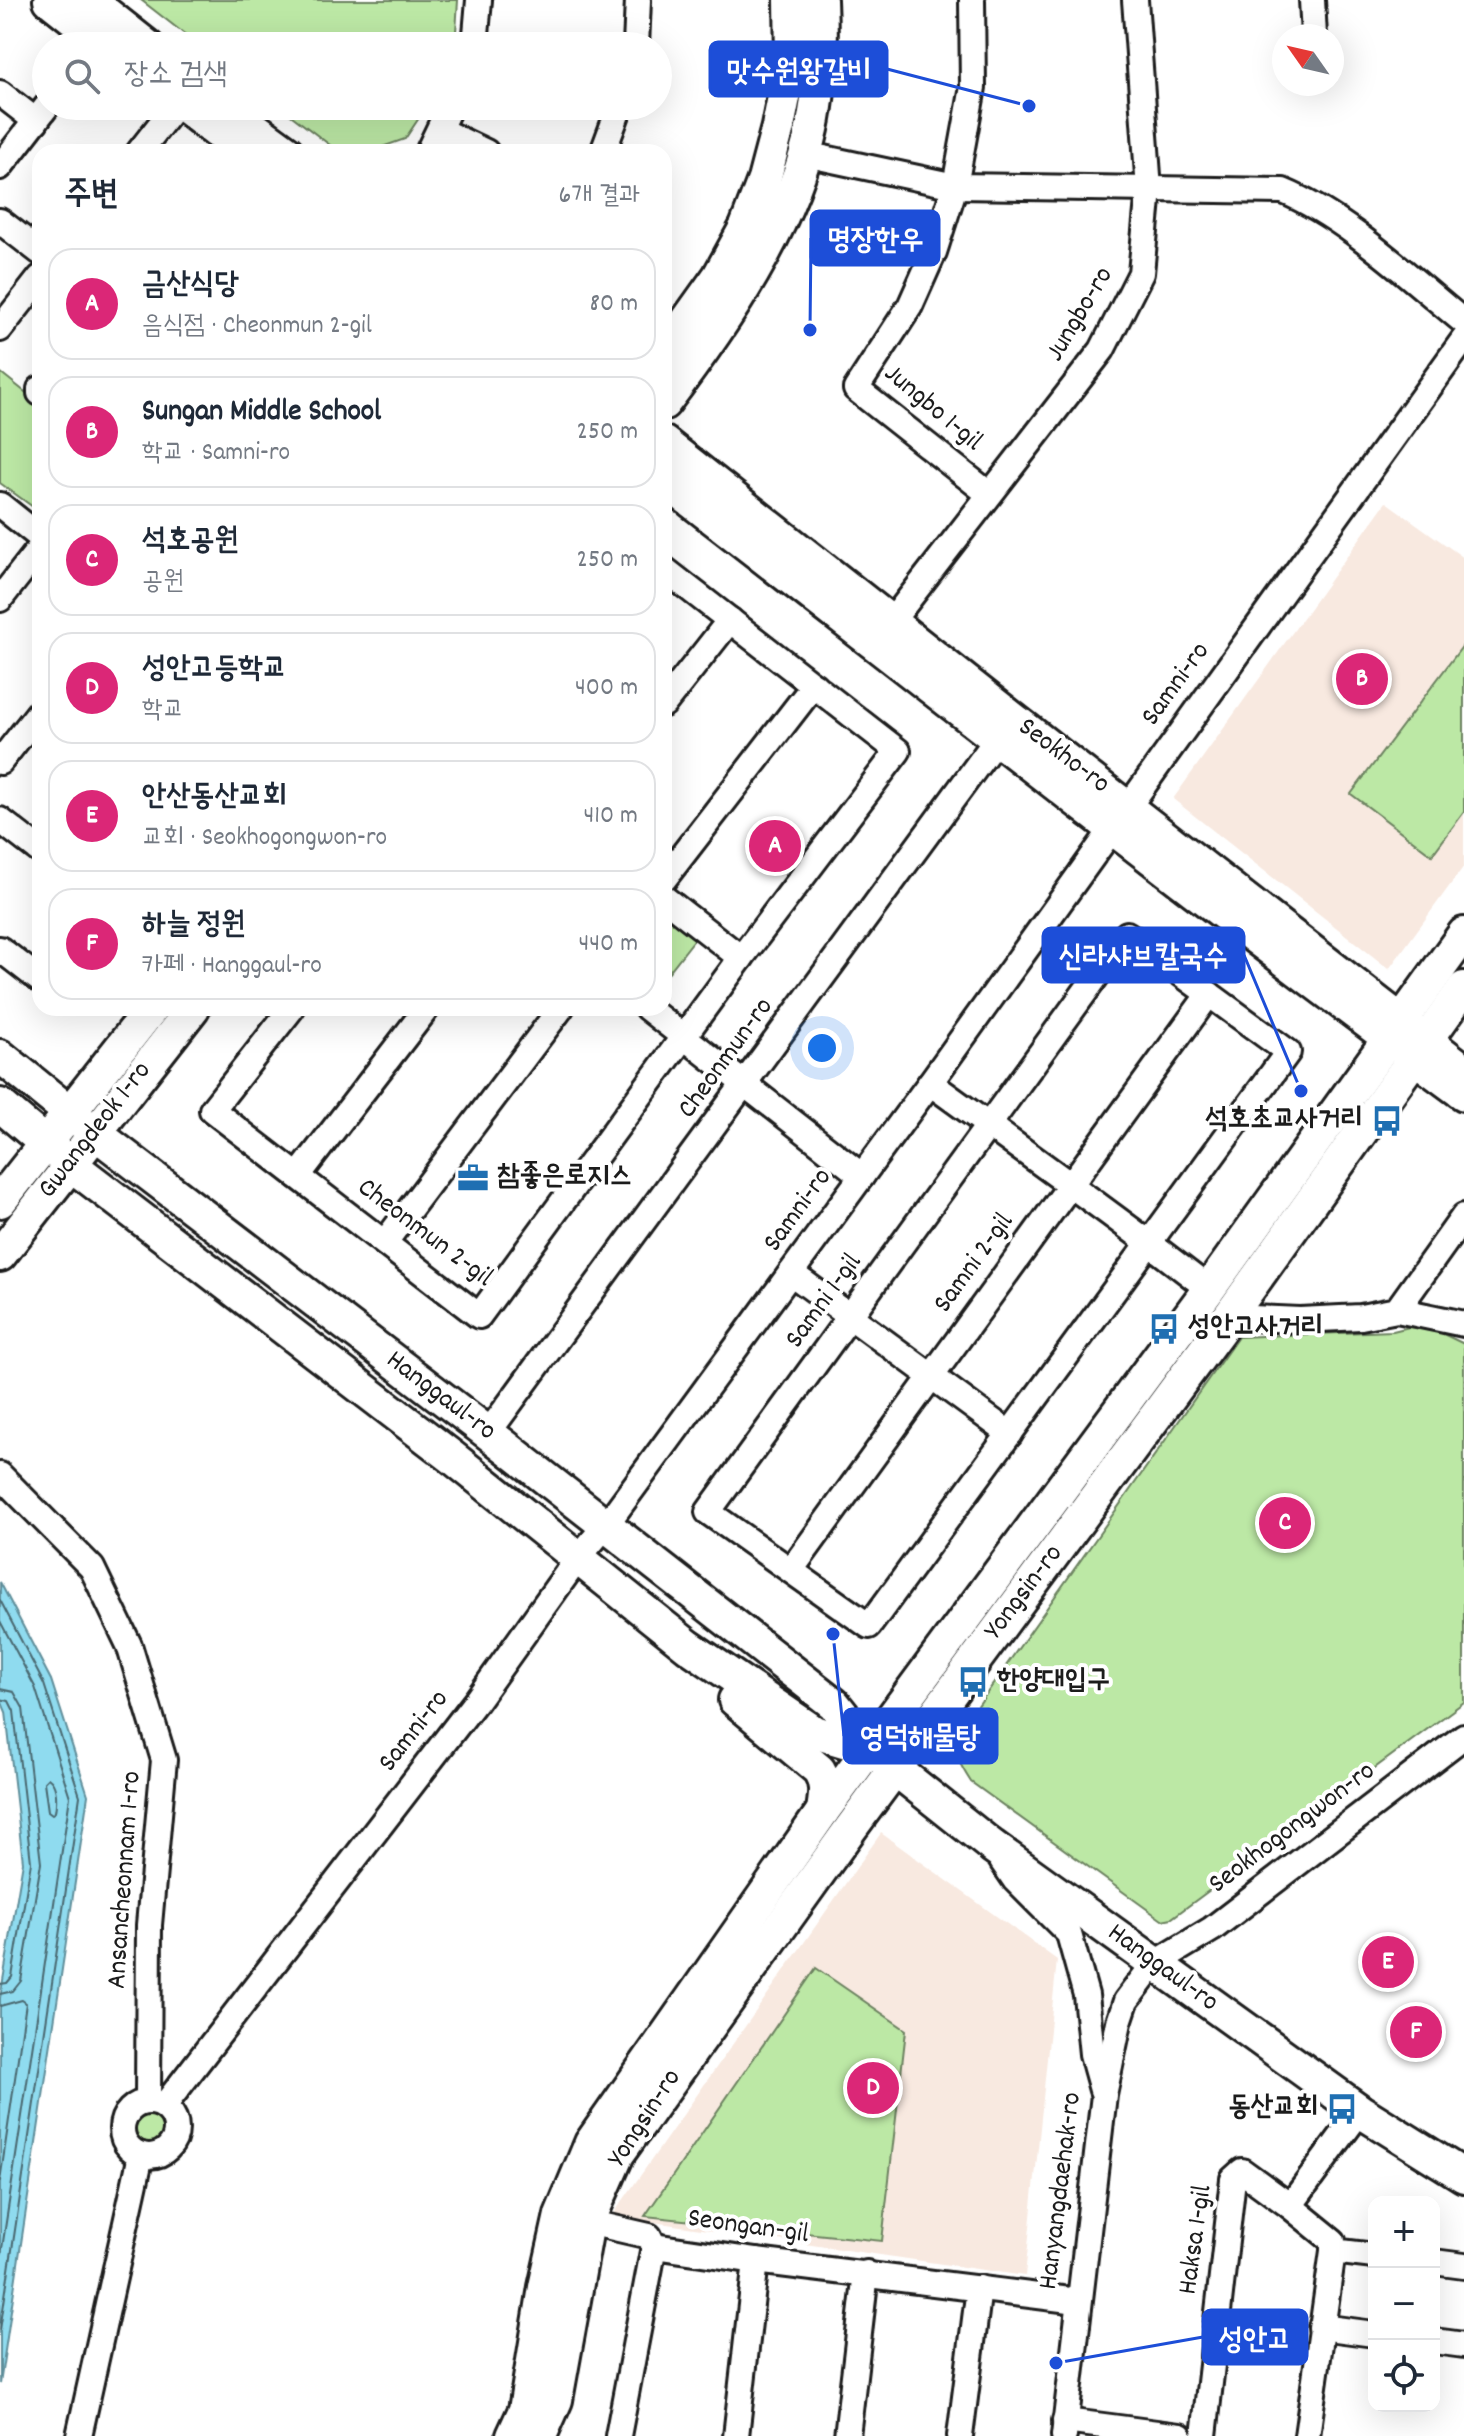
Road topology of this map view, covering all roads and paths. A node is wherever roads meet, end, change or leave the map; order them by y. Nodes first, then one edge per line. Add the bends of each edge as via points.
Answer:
1 (50, 0) edge
2 (89, 0) edge
3 (479, 0) edge
4 (638, 0) edge
5 (791, 0) edge
6 (820, 0) edge
7 (972, 0) edge
8 (1135, 0) edge
9 (1312, 0) edge
10 (1313, 24) edge
11 (90, 32) edge
12 (129, 32) edge
13 (476, 32) edge
14 (637, 32) edge
15 (0, 93) edge
16 (32, 109) edge
17 (37, 120) edge
18 (164, 120) edge
19 (202, 120) edge
20 (243, 120) edge
21 (444, 120) edge
22 (615, 120) edge
23 (440, 130) junction
24 (145, 144) edge
25 (233, 144) edge
26 (276, 144) edge
27 (432, 144) edge
28 (469, 144) edge
29 (606, 144) edge
30 (805, 154) junction
31 (0, 167) edge
32 (955, 186) junction
33 (1149, 189) junction
34 (0, 221) edge
35 (32, 246) edge
36 (32, 288) edge
37 (1464, 322) edge
38 (0, 329) edge
39 (1464, 339) edge
40 (672, 342) edge
41 (672, 392) edge
42 (672, 450) edge
43 (672, 486) edge
44 (989, 494) junction
45 (0, 505) edge
46 (32, 531) edge
47 (32, 558) edge
48 (672, 575) edge
49 (0, 599) edge
50 (730, 620) junction
51 (882, 632) junction
52 (814, 685) junction
53 (672, 694) edge
54 (32, 721) edge
55 (1004, 729) junction
56 (0, 762) edge
57 (1119, 817) junction
58 (0, 820) edge
59 (32, 845) edge
60 (672, 869) edge
61 (672, 904) edge
62 (1464, 934) edge
63 (0, 949) edge
64 (741, 958) junction
65 (32, 974) edge
66 (1464, 988) edge
67 (1209, 994) junction
68 (146, 1016) edge
69 (187, 1016) edge
70 (286, 1016) edge
71 (421, 1016) edge
72 (555, 1016) edge
73 (658, 1016) edge
74 (684, 1036) junction
75 (1408, 1040) junction
76 (0, 1056) edge
77 (1464, 1070) edge
78 (930, 1083) junction
79 (745, 1086) junction
80 (1464, 1094) edge
81 (0, 1105) edge
82 (69, 1113) junction
83 (989, 1126) junction
84 (95, 1133) junction
85 (46, 1142) junction
86 (70, 1164) junction
87 (298, 1176) junction
88 (862, 1176) junction
89 (1069, 1184) junction
90 (0, 1201) edge
91 (1464, 1216) edge
92 (385, 1242) junction
93 (1149, 1243) junction
94 (0, 1255) edge
95 (791, 1273) junction
96 (1209, 1289) junction
97 (1397, 1310) junction
98 (1228, 1317) junction
99 (851, 1318) junction
100 (1464, 1324) edge
101 (931, 1377) junction
102 (488, 1433) junction
103 (1010, 1434) junction
104 (0, 1475) edge
105 (606, 1525) junction
106 (578, 1558) junction
107 (791, 1570) junction
108 (688, 1646) junction
109 (1464, 1736) edge
110 (882, 1759) junction
111 (823, 1811) junction
112 (992, 1846) junction
113 (1154, 1964) junction
114 (1104, 2095) junction
115 (156, 2104) junction
116 (1360, 2111) junction
117 (141, 2155) junction
118 (1464, 2176) edge
119 (1290, 2206) junction
120 (588, 2222) junction
121 (654, 2246) junction
122 (1333, 2251) junction
123 (1368, 2255) edge
124 (756, 2261) junction
125 (1440, 2263) edge
126 (1464, 2266) edge
127 (866, 2273) junction
128 (979, 2288) junction
129 (1078, 2301) junction
130 (1321, 2327) junction
131 (1368, 2333) edge
132 (1440, 2342) edge
133 (1464, 2345) edge
134 (1064, 2428) edge
135 (79, 2436) edge
136 (513, 2436) edge
137 (540, 2436) edge
138 (618, 2436) edge
139 (736, 2436) edge
140 (847, 2436) edge
141 (960, 2436) edge
142 (1180, 2436) edge
143 (1204, 2436) edge
144 (1307, 2436) edge

1 - 11 main road
2 - 12 main road
3 - 13 street
4 - 14 street
5 - 40 main road via 792,57 764,180 719,276
6 - 30 main road via 822,47
7 - 32 street, Jungbo 1-gil via 973,87
8 - 33 street, Jungbo-ro
9 - 10 street
15 - 16 street
17 - 31 street
18 - 24 street
19 - 25 main road
20 - 26 main road
21 - 23 street
22 - 29 street
23 - 27 street
23 - 28 street
30 - 32 street
30 - 41 main road via 780,220 730,313
32 - 33 street
32 - 44 street, Jungbo 1-gil via 910,306 856,389
33 - 37 street via 1283,191 1336,220
33 - 44 street, Jungbo-ro via 1141,273 1102,350
34 - 35 street
36 - 38 street
39 - 57 street, Samni-ro
42 - 51 main road, Seokho-ro
43 - 51 main road, Seokho-ro
44 - 51 street, Jungbo-ro
45 - 46 street
47 - 49 street
48 - 50 street, Cheonmun 2-gil
50 - 52 street, Cheonmun 2-gil
50 - 53 street
51 - 55 main road, Seokho-ro
52 - 60 street
52 - 64 street, Cheonmun 2-gil via 898,751
54 - 56 street
55 - 57 main road, Seokho-ro
55 - 79 street, Cheonmun-ro
57 - 75 main road, Seokho-ro
57 - 78 street, Samni-ro
58 - 59 street
61 - 64 street
62 - 75 main road, Yongsin-ro
63 - 65 street
64 - 74 street, Cheonmun 2-gil
66 - 75 main road, Yongsin-ro
67 - 83 street, Samni 1-gil via 1127,934
67 - 89 street, Samni 2-gil
67 - 93 street, Samni 1-gil via 1288,1052
68 - 82 main road, Gwangdeok 1-ro
69 - 84 main road, Gwangdeok 1-ro
70 - 87 street, Cheonmun 2-gil via 212,1110
71 - 87 street
72 - 92 street
73 - 74 street
74 - 79 street
74 - 92 street, Cheonmun 2-gil via 479,1316
75 - 77 main road, Seokho-ro
75 - 80 main road, Seokho-ro
75 - 96 main road, Yongsin-ro
75 - 98 main road, Yongsin-ro
76 - 82 main road, Hanggaul-ro
78 - 83 street
78 - 88 street, Samni-ro
79 - 88 street
79 - 102 street, Cheonmun-ro
81 - 85 main road, Hanggaul-ro
82 - 84 main road, Hanggaul-ro
82 - 85 main road, Gwangdeok 1-ro
83 - 89 street
83 - 99 street, Samni 1-gil
84 - 86 main road, Gwangdeok 1-ro
84 - 102 main road, Hanggaul-ro
85 - 86 main road, Hanggaul-ro
85 - 90 main road, Gwangdeok 1-ro
86 - 94 main road, Gwangdeok 1-ro
86 - 106 main road, Hanggaul-ro
87 - 92 street, Cheonmun 2-gil
88 - 95 street, Samni-ro
89 - 93 street
89 - 101 street, Samni 2-gil
91 - 97 street
93 - 96 street
93 - 103 street, Samni 1-gil
95 - 99 street
95 - 105 street, Samni-ro
96 - 110 main road, Yongsin-ro via 926,1671
97 - 98 street via 1331,1319
97 - 100 street
98 - 110 main road, Yongsin-ro
99 - 101 street
99 - 107 street, Samni 1-gil via 708,1512
101 - 103 street
101 - 107 street, Samni 2-gil
102 - 105 main road, Hanggaul-ro
103 - 107 street, Samni 1-gil via 869,1626
104 - 115 street, Ansancheonnam 1-ro via 92,1568 129,1645 164,1760 149,1925
105 - 106 street, Samni-ro
105 - 110 main road, Hanggaul-ro via 834,1704
106 - 108 main road, Hanggaul-ro
106 - 115 street, Samni-ro via 476,1701
108 - 110 main road, Hanggaul-ro via 814,1732
108 - 111 main road via 723,1689 819,1770 826,1789
109 - 113 street, Seokhogongwon-ro via 1212,1929
110 - 111 main road
110 - 112 main road, Hanggaul-ro
110 - 120 main road, Yongsin-ro via 618,2154
111 - 136 main road via 591,2143 561,2215 525,2410
112 - 113 main road, Hanggaul-ro
112 - 114 street via 1015,1880 1069,1934
113 - 114 street, Hanyangdaehak-ro via 1126,2001
113 - 116 main road, Hanggaul-ro
114 - 129 street, Hanyangdaehak-ro
115 - 117 street via 134,2106 122,2128 127,2145
115 - 117 street via 176,2120 175,2138 165,2151
116 - 118 main road, Hanggaul-ro
116 - 119 street
117 - 135 street
119 - 122 street, Haksa 1-gil via 1333,2241
119 - 143 street, Haksa 1-gil via 1242,2171 1233,2179
120 - 121 street via 649,2236
120 - 137 main road, Yongsin-ro via 556,2400
121 - 124 street, Seongan-gil
121 - 138 street, Seongan-gil
122 - 123 street
122 - 130 street
124 - 127 street, Seongan-gil
124 - 139 street
125 - 126 street
127 - 128 street, Seongan-gil
127 - 140 street
128 - 129 street, Seongan-gil
128 - 141 street
129 - 134 street, Hanyangdaehak-ro
130 - 131 street
130 - 144 street
132 - 133 street
134 - 142 street

